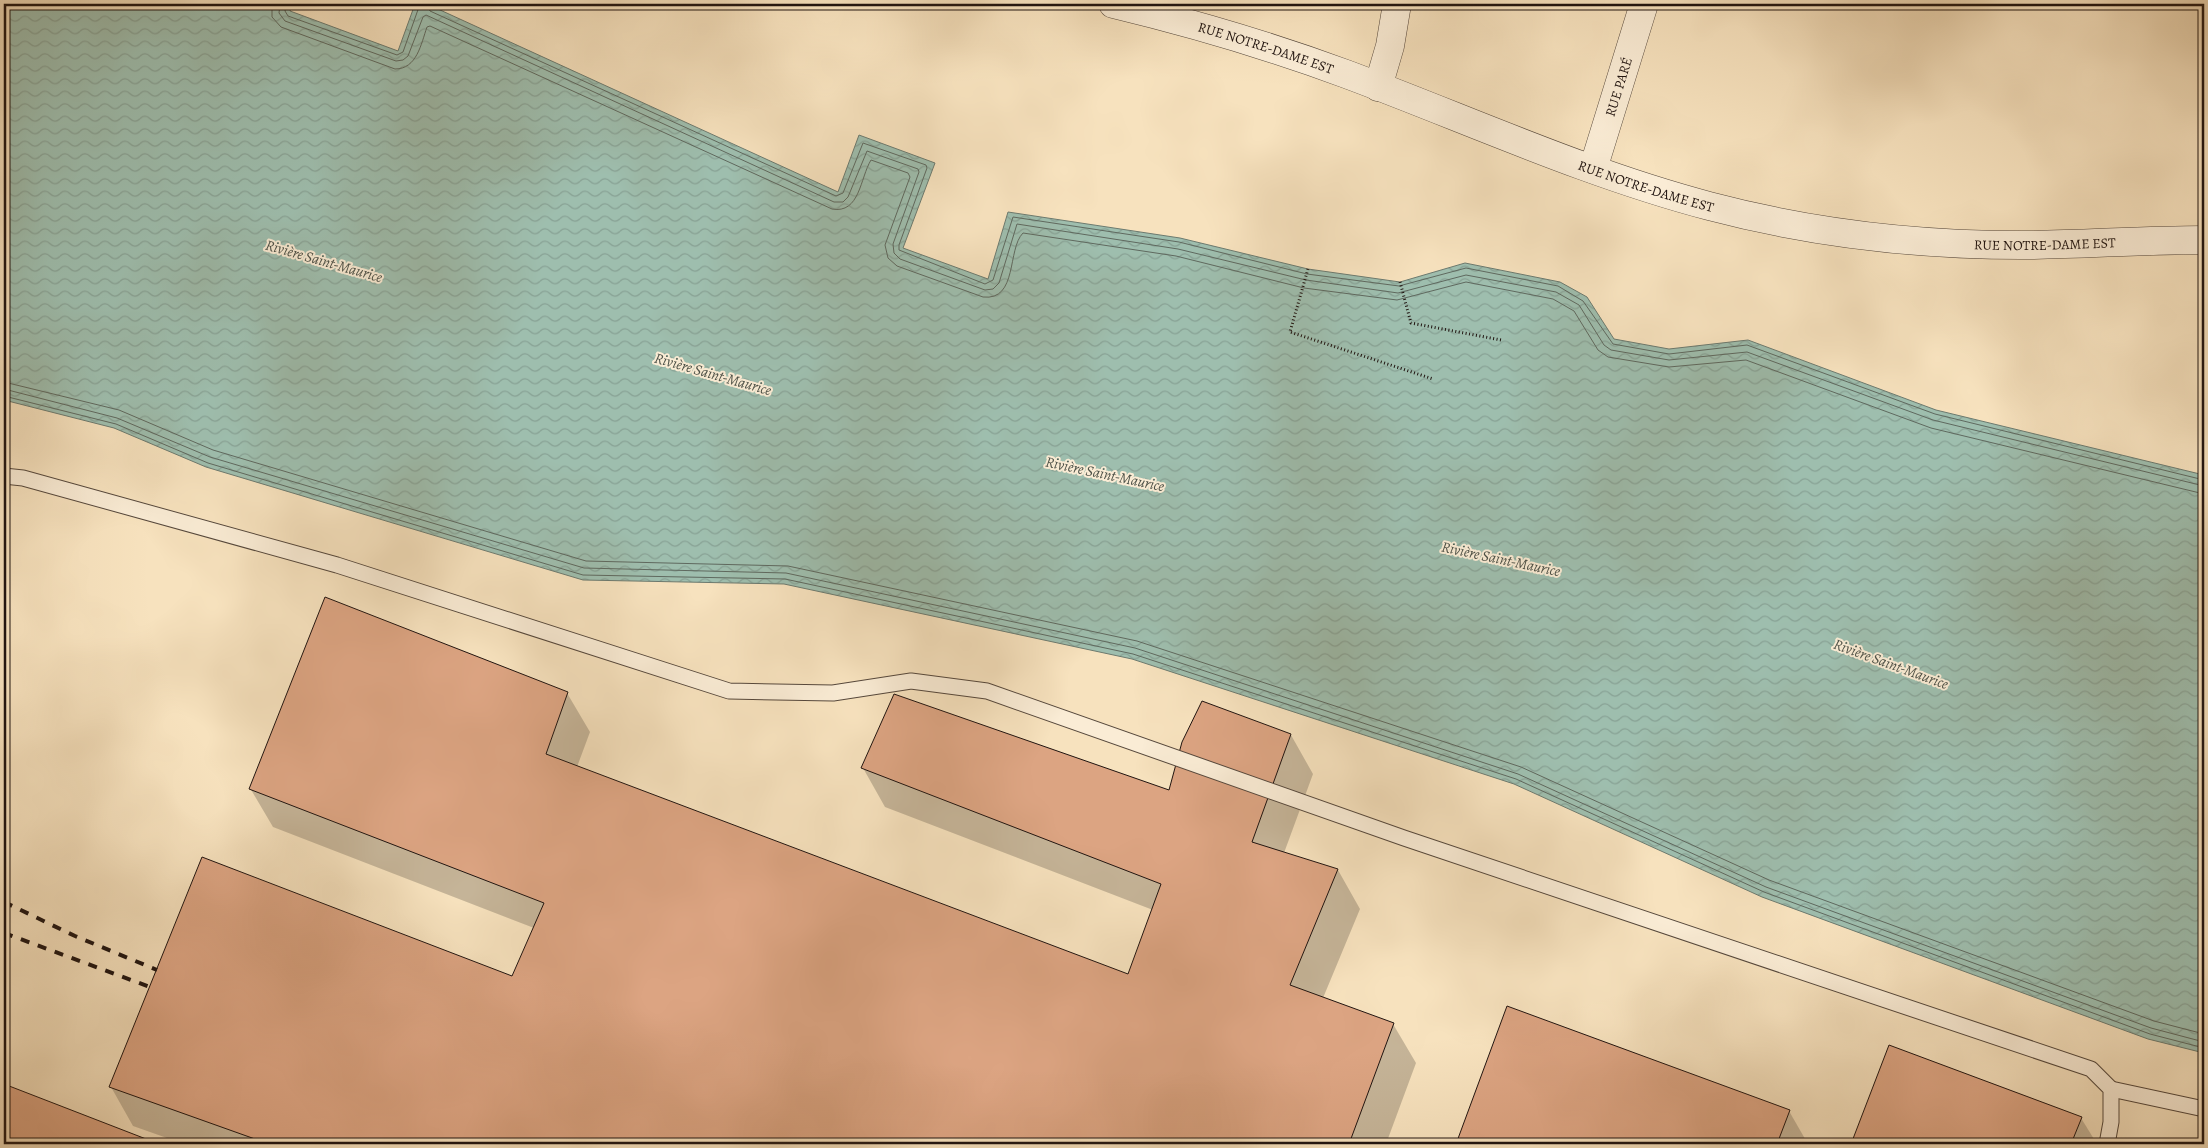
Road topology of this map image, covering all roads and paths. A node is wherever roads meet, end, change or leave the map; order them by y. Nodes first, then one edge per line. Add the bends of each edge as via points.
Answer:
1 (1113, 4) edge
2 (1397, 4) edge
3 (1644, 4) edge
4 (1378, 87) junction
5 (1593, 169) junction
6 (2204, 240) edge
7 (1308, 269) dead end
8 (1400, 282) dead end
9 (1501, 340) dead end
10 (1433, 379) dead end
11 (4, 476) edge
12 (2111, 1089) junction
13 (2204, 1109) edge
14 (2107, 1144) edge

1 - 4 street, RUE NOTRE-DAME EST via 1223,32
2 - 4 street via 1390,46
3 - 5 street, RUE PARÉ
4 - 5 street, RUE NOTRE-DAME EST
5 - 6 street, RUE NOTRE-DAME EST via 1709,206 1773,221 1873,237 1932,243 2033,245
7 - 10 path via 1290,332
8 - 9 path via 1411,323
11 - 12 lane via 23,478 337,565 729,691 833,692 911,681 987,691 1404,838 2091,1068
12 - 13 lane
12 - 14 lane

